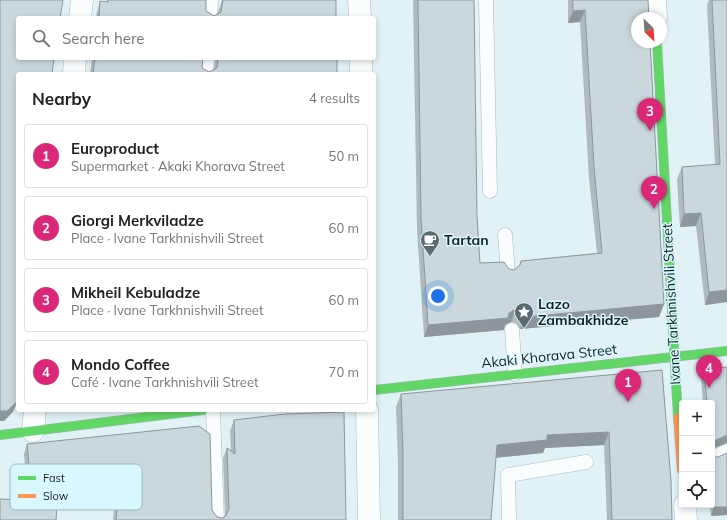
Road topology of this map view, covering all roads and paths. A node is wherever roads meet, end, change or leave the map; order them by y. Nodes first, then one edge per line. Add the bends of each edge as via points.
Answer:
1 (82, 0) edge
2 (211, 0) edge
3 (359, 0) edge
4 (486, 0) edge
5 (655, 0) edge
6 (656, 12) edge
7 (80, 16) edge
8 (210, 16) edge
9 (360, 16) edge
10 (657, 48) edge
11 (76, 60) edge
12 (207, 60) edge
13 (360, 60) edge
14 (74, 72) edge
15 (206, 72) edge
16 (361, 72) edge
17 (490, 191) dead end
18 (506, 235) dead end
19 (508, 274) edge
20 (512, 330) edge
21 (727, 352) edge
22 (674, 357) junction
23 (516, 374) junction
24 (376, 390) edge
25 (35, 412) edge
26 (188, 412) edge
27 (213, 412) edge
28 (367, 412) edge
29 (33, 432) junction
30 (0, 435) edge
31 (680, 436) edge
32 (727, 451) edge
33 (715, 457) edge
34 (586, 462) dead end
35 (685, 508) edge
36 (217, 520) edge
37 (370, 520) edge
38 (509, 520) edge
39 (686, 520) edge

1 - 7 street
2 - 8 lane
3 - 9 street
4 - 17 lane
5 - 6 street
10 - 22 street, Ivane Tarkhnishvili Street
11 - 14 street
12 - 15 lane
13 - 16 street
18 - 19 lane
20 - 23 lane
21 - 22 street, Akaki Khorava Street
22 - 23 street, Akaki Khorava Street
22 - 31 street, Ivane Tarkhnishvili Street
23 - 24 street, Akaki Khorava Street
25 - 29 street
26 - 29 street
27 - 36 lane
28 - 37 street
29 - 30 street
32 - 33 lane
34 - 38 lane via 508,475
35 - 39 street

